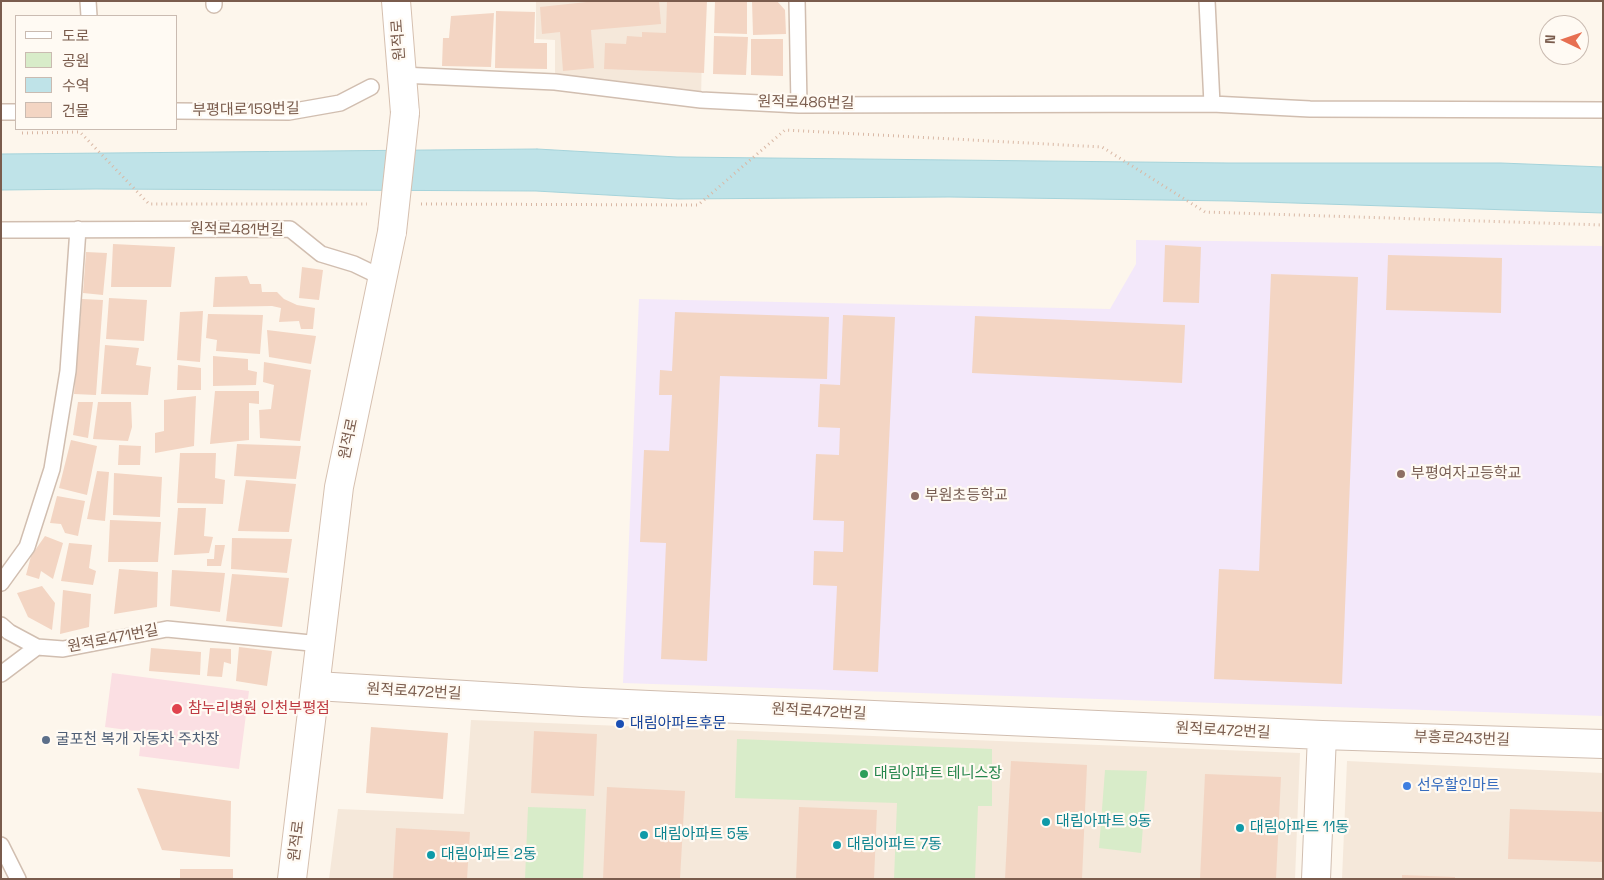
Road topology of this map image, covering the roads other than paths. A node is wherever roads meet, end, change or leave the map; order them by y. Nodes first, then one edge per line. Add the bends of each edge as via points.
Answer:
1 (88, 1) edge
2 (396, 1) edge
3 (797, 1) edge
4 (1207, 1) edge
5 (89, 15) edge
6 (401, 76) junction
7 (371, 87) dead end
8 (1212, 104) junction
9 (799, 105) junction
10 (1603, 110) edge
11 (1, 112) edge
12 (15, 112) edge
13 (178, 112) edge
14 (78, 229) junction
15 (1, 230) edge
16 (383, 278) junction
17 (1, 583) edge
18 (1, 625) edge
19 (321, 644) junction
20 (36, 647) junction
21 (1, 674) edge
22 (316, 686) junction
23 (1322, 735) junction
24 (1603, 744) edge
25 (1, 845) edge
26 (18, 879) edge
27 (292, 879) edge
28 (1316, 879) edge

1 - 5 lane
2 - 6 street, 원적로
3 - 9 lane
4 - 8 lane
6 - 9 lane, 원적로486번길 via 555,82 701,100
6 - 16 street, 원적로, bridge via 405,113 392,232
7 - 13 lane, 부평대로159번길 via 340,103 289,112
8 - 9 lane, 원적로486번길
8 - 10 lane, 원적로486번길 via 1310,109
11 - 12 lane
14 - 15 lane, 원적로481번길
14 - 16 lane, 원적로481번길 via 290,230 321,254 354,264
14 - 17 lane via 68,371 52,469 27,547
16 - 19 street, 원적로 via 339,487
18 - 20 lane, 원적로471번길
19 - 20 lane, 원적로471번길 via 167,629 63,649
19 - 22 street, 원적로
20 - 21 lane
22 - 23 street, 원적로472번길 via 592,702
22 - 27 street, 원적로
23 - 24 street, 부흥로243번길
23 - 28 street
25 - 26 lane

